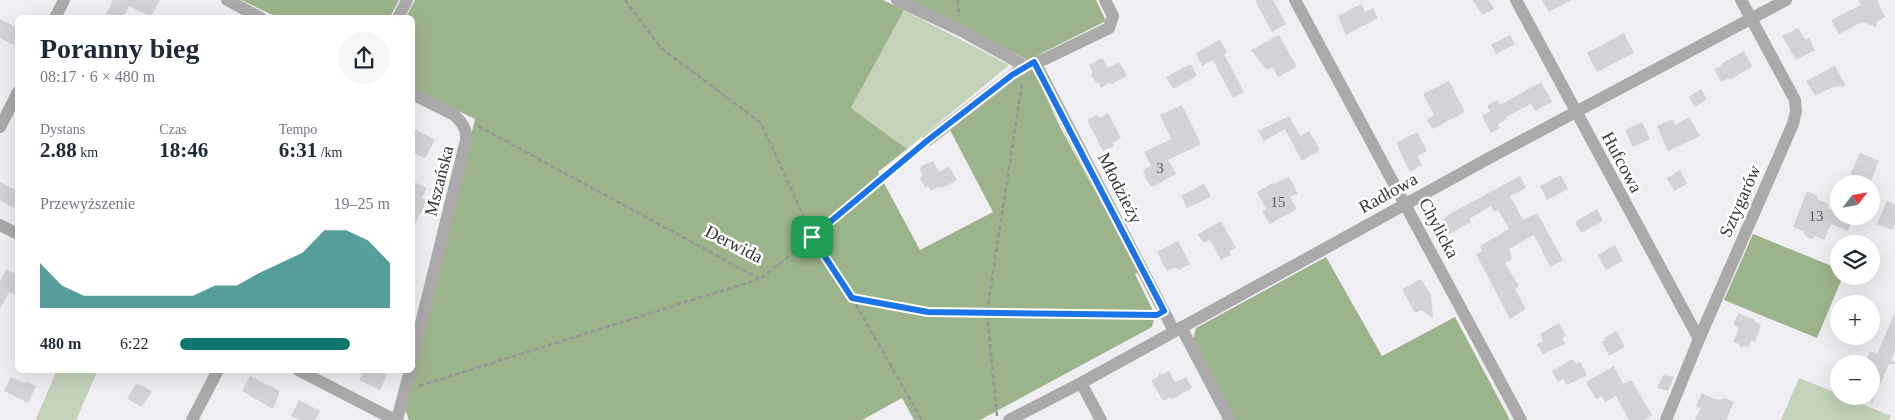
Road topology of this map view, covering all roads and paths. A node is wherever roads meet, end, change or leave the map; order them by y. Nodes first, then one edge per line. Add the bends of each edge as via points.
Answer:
1 (64, 0) edge
2 (227, 0) edge
3 (407, 0) edge
4 (626, 0) edge
5 (897, 0) edge
6 (1105, 0) edge
7 (1295, 0) edge
8 (1516, 0) edge
9 (1741, 0) edge
10 (1786, 0) edge
11 (56, 15) edge
12 (255, 15) edge
13 (400, 15) edge
14 (1751, 18) junction
15 (1030, 64) junction
16 (415, 96) edge
17 (15, 98) edge
18 (1576, 112) junction
19 (464, 126) junction
20 (0, 127) edge
21 (928, 140) joint
22 (1406, 204) junction
23 (0, 225) edge
24 (15, 232) edge
25 (812, 237) junction
26 (760, 278) junction
27 (852, 298) junction
28 (1164, 311) junction
29 (987, 312) junction
30 (1177, 329) junction
31 (1699, 339) junction
32 (415, 348) edge
33 (216, 373) edge
34 (304, 373) edge
35 (409, 373) edge
36 (1081, 383) junction
37 (405, 390) junction
38 (192, 420) edge
39 (396, 420) edge
40 (922, 420) edge
41 (997, 420) edge
42 (1008, 420) edge
43 (1101, 420) edge
44 (1230, 420) edge
45 (1521, 420) edge
46 (1666, 420) edge

1 - 11 street
2 - 12 street
3 - 13 street
4 - 25 path via 661,48 761,123
5 - 15 street
6 - 15 street via 1113,16 1109,28
7 - 22 street, Chylicka
8 - 18 street, Hufcowa
9 - 14 street, Sztygarów
10 - 14 street, Radłowa
14 - 18 street, Radłowa
14 - 31 street, Sztygarów via 1795,100 1796,112
15 - 21 street
15 - 28 street, Młodzieży
15 - 29 path
16 - 19 street via 454,115
17 - 20 street
18 - 22 street, Radłowa
18 - 31 street, Hufcowa
19 - 26 path, Derwida via 488,130 499,139
19 - 32 street, Mszańska via 466,140
21 - 25 path, Derwida
22 - 30 street, Radłowa
22 - 45 street, Chylicka
23 - 24 street
25 - 26 path, Derwida
25 - 27 path
26 - 37 path
27 - 29 path via 928,312
27 - 40 path
28 - 29 path via 1157,315
28 - 30 street, Młodzieży
29 - 41 path
30 - 36 street, Radłowa
30 - 44 street, Młodzieży
31 - 46 street, Sztygarów
33 - 38 street
34 - 39 street
35 - 37 street
36 - 42 street, Radłowa
36 - 43 street
37 - 39 street

